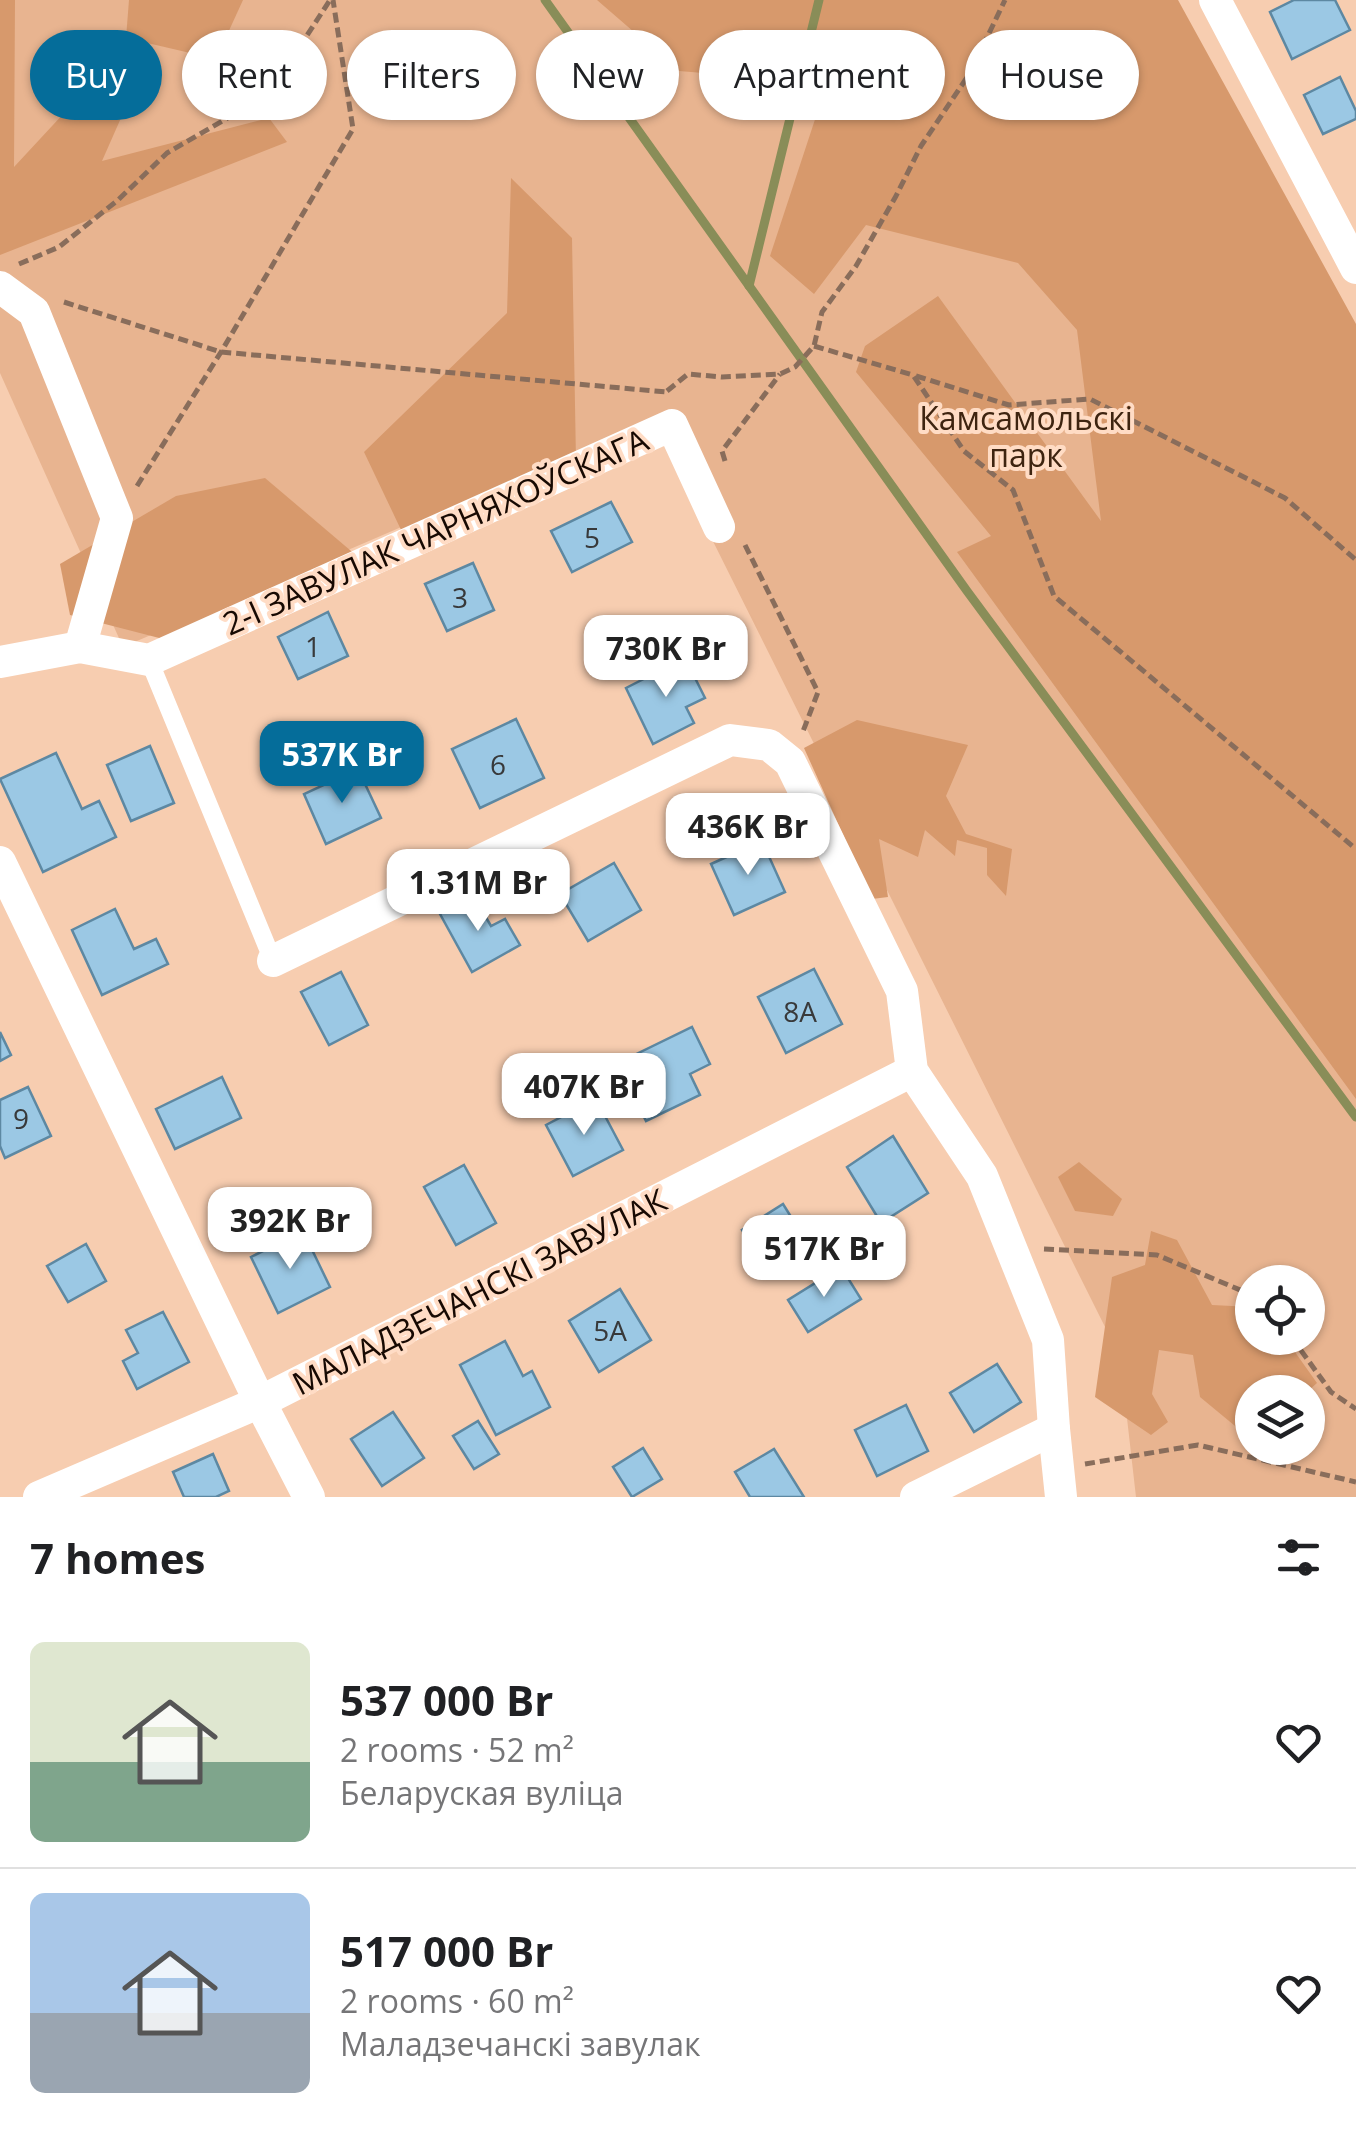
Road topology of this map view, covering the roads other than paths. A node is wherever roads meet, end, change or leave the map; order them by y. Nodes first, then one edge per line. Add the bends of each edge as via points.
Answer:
1 (1215, 0) edge
2 (1356, 268) edge
3 (7, 276) edge
4 (732, 536) road end
5 (80, 646) junction
6 (149, 660) junction
7 (0, 662) edge
8 (0, 862) edge
9 (273, 962) joint
10 (912, 1071) junction
11 (260, 1402) junction
12 (1054, 1429) junction
13 (1060, 1483) edge
14 (39, 1497) edge
15 (308, 1497) edge
16 (916, 1497) edge

1 - 2 street
3 - 5 street via 34,312 116,518
4 - 6 street, 2-І ЗАВУЛАК ЧАРНЯХОЎСКАГА via 672,424
5 - 6 street
5 - 7 street
6 - 9 lane
8 - 11 street
9 - 10 street via 730,740 769,745 790,762 902,991
10 - 11 street, МАЛАДЗЕЧАНСКІ ЗАВУЛАК
10 - 12 street via 982,1176 1048,1340
11 - 14 street, МАЛАДЗЕЧАНСКІ ЗАВУЛАК
11 - 15 street
12 - 13 street
12 - 16 street

